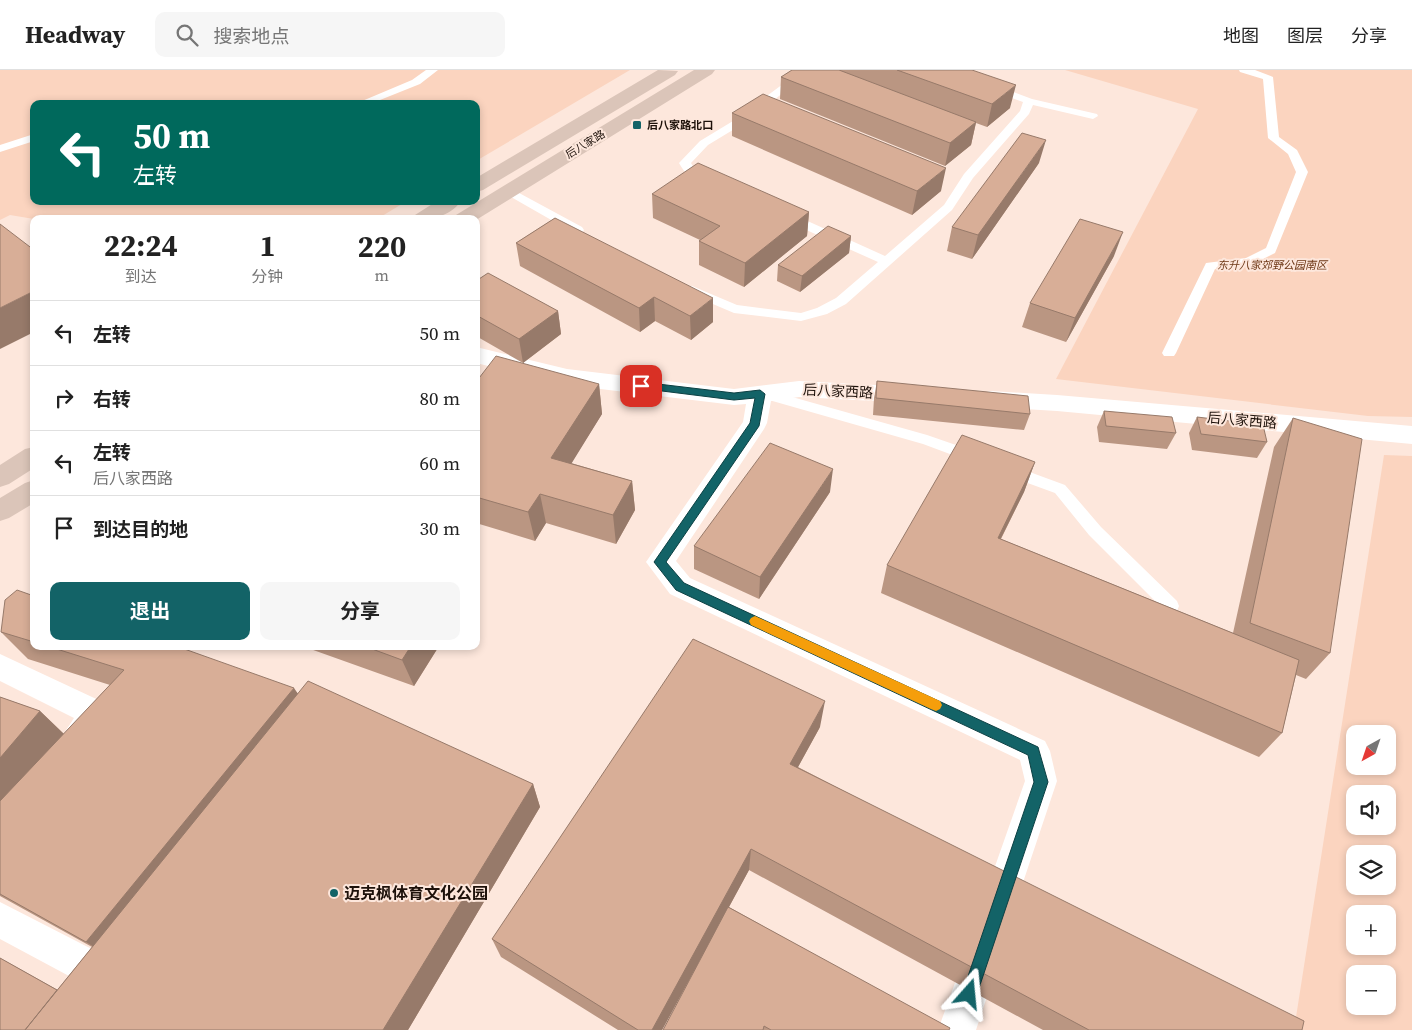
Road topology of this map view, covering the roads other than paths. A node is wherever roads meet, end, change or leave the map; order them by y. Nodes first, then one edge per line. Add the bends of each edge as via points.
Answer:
1 (433, 70) edge
2 (670, 70) edge
3 (706, 70) edge
4 (808, 70) edge
5 (1244, 70) edge
6 (981, 84) edge
7 (370, 100) edge
8 (1029, 100) junction
9 (1093, 116) dead end
10 (30, 138) edge
11 (0, 149) edge
12 (480, 184) edge
13 (716, 185) edge
14 (508, 191) junction
15 (445, 205) edge
16 (774, 211) edge
17 (428, 215) edge
18 (469, 215) edge
19 (593, 238) edge
20 (886, 261) junction
21 (680, 285) edge
22 (1169, 353) dead end
23 (480, 356) edge
24 (760, 394) junction
25 (938, 396) edge
26 (968, 398) edge
27 (1412, 435) edge
28 (30, 458) edge
29 (0, 477) edge
30 (30, 492) edge
31 (0, 511) edge
32 (1171, 606) edge
33 (0, 667) edge
34 (60, 760) edge
35 (0, 920) edge
36 (110, 978) edge
37 (957, 1030) edge

1 - 7 lane via 416,82
2 - 12 main road, 后八家路
3 - 14 main road, 后八家路
4 - 13 lane via 737,123 704,143 685,163 691,174
5 - 22 lane via 1268,77 1274,138 1293,152 1302,172 1271,250 1249,261 1210,266
6 - 8 lane
8 - 9 lane
8 - 20 lane via 1025,112 968,176 948,207
10 - 11 lane
14 - 18 main road, 后八家路
14 - 19 lane
15 - 17 main road
16 - 20 lane
20 - 21 lane via 841,302 822,312 801,316 734,309
23 - 24 street, 后八家西路 via 567,377 734,397
24 - 25 street, 后八家西路 via 799,389
24 - 32 lane via 926,440 1060,489 1095,531
24 - 37 street via 756,423 660,562 680,586 1034,751 1041,782
26 - 27 street, 后八家西路
28 - 29 main road
30 - 31 main road
33 - 34 street via 96,714
35 - 36 street

